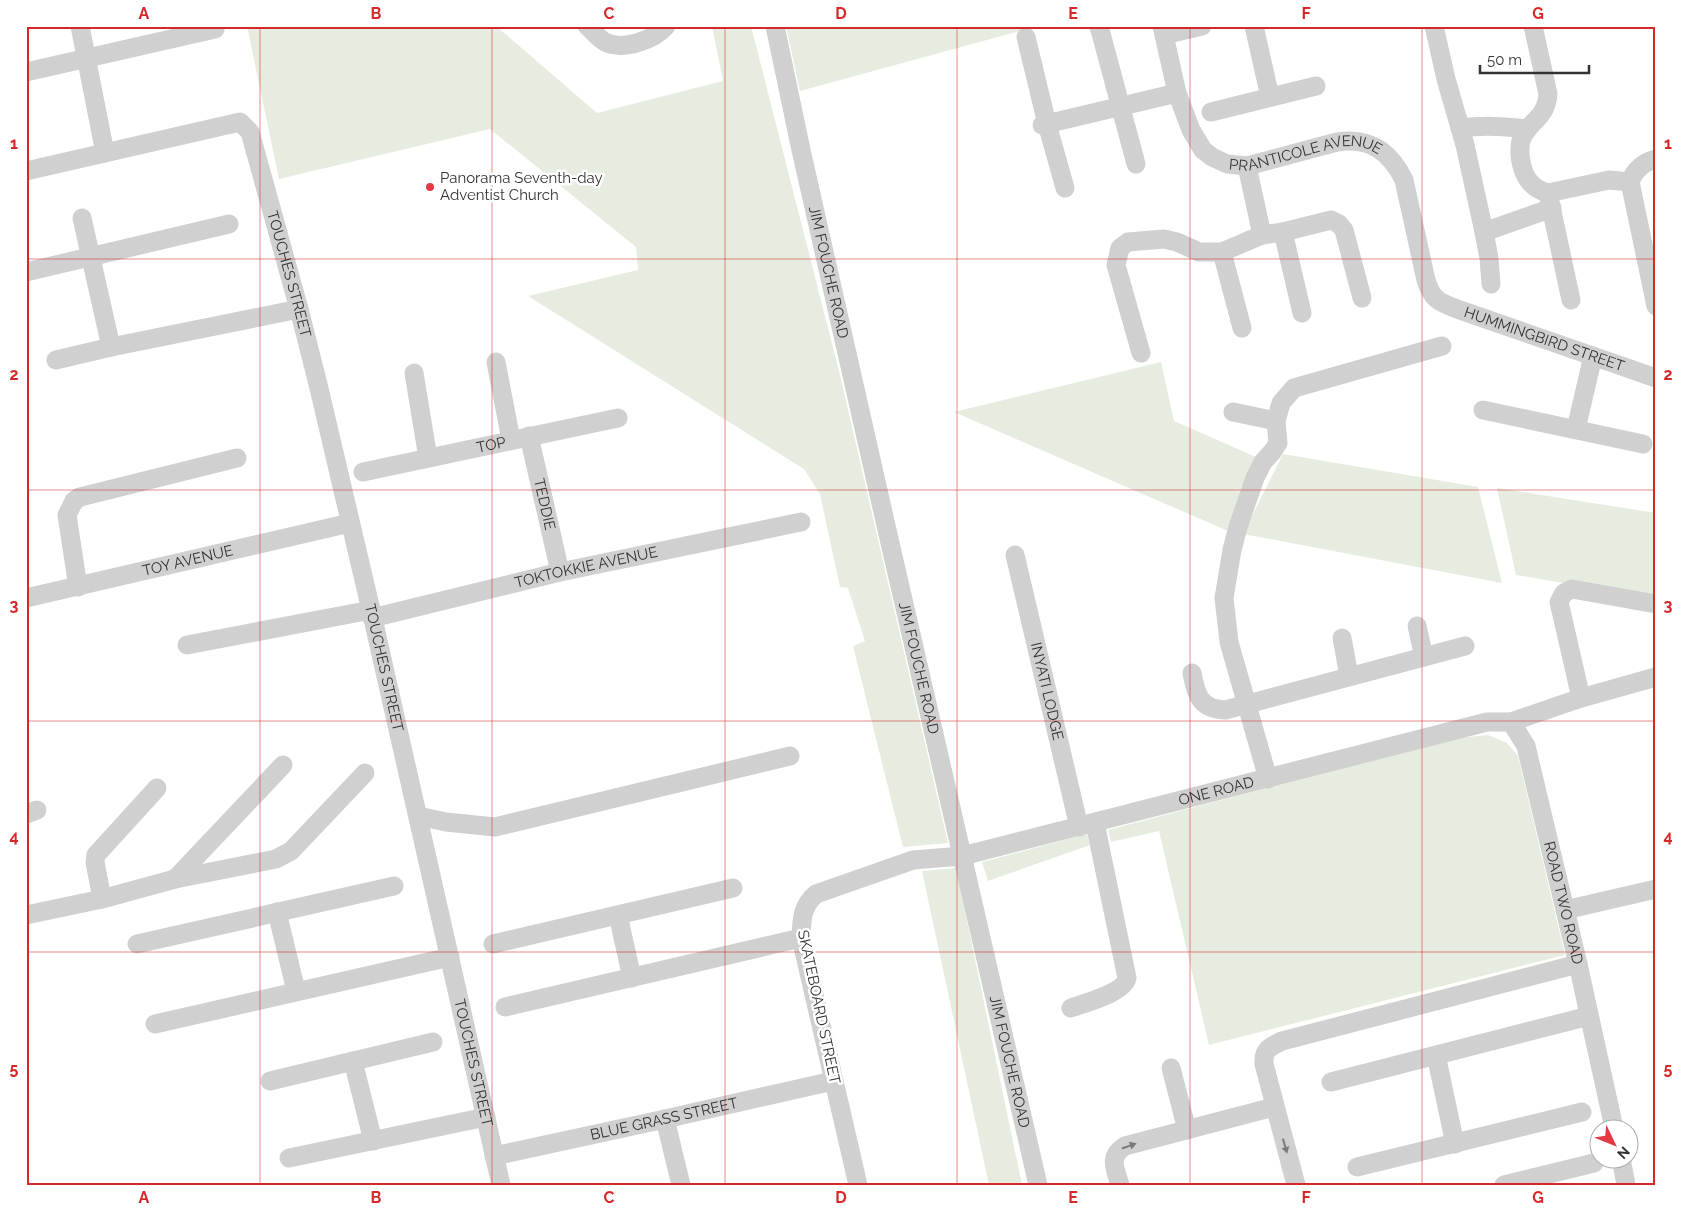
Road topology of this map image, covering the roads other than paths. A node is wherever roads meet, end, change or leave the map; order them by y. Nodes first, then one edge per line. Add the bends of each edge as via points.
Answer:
1 (80, 26) edge
2 (587, 26) edge
3 (666, 26) edge
4 (765, 26) edge
5 (775, 26) edge
6 (1099, 26) edge
7 (1202, 26) edge
8 (1254, 26) edge
9 (1434, 26) edge
10 (1533, 26) edge
11 (216, 29) dead end
12 (1163, 31) edge
13 (1026, 38) dead end
14 (87, 58) junction
15 (26, 72) edge
16 (1316, 86) dead end
17 (1177, 93) junction
18 (1270, 97) junction
19 (1121, 106) junction
20 (1211, 112) dead end
21 (1045, 125) junction
22 (1460, 128) junction
23 (1527, 130) junction
24 (801, 150) junction
25 (105, 153) junction
26 (1656, 158) edge
27 (1136, 164) dead end
28 (1247, 166) junction
29 (26, 171) edge
30 (1630, 182) junction
31 (1065, 188) dead end
32 (1550, 200) junction
33 (82, 218) dead end
34 (229, 224) dead end
35 (1284, 232) junction
36 (1484, 232) junction
37 (1262, 235) junction
38 (1222, 252) junction
39 (91, 257) junction
40 (26, 272) edge
41 (1491, 284) dead end
42 (1362, 298) dead end
43 (1434, 298) joint
44 (1571, 300) dead end
45 (1656, 306) edge
46 (299, 309) junction
47 (1302, 313) dead end
48 (1242, 328) dead end
49 (1442, 346) dead end
50 (111, 347) junction
51 (1141, 354) dead end
52 (1593, 356) junction
53 (56, 360) dead end
54 (496, 362) dead end
55 (414, 373) dead end
56 (1656, 378) edge
57 (1483, 410) dead end
58 (1232, 412) dead end
59 (618, 418) dead end
60 (1276, 422) junction
61 (1576, 429) junction
62 (520, 438) junction
63 (1644, 444) dead end
64 (237, 458) dead end
65 (428, 458) junction
66 (363, 472) dead end
67 (800, 522) dead end
68 (350, 523) junction
69 (1015, 555) dead end
70 (560, 572) junction
71 (78, 587) junction
72 (26, 598) edge
73 (1656, 604) edge
74 (372, 614) junction
75 (1417, 626) dead end
76 (1342, 638) dead end
77 (187, 645) dead end
78 (1465, 646) dead end
79 (1424, 657) junction
80 (1192, 673) dead end
81 (1349, 676) junction
82 (1656, 677) edge
83 (1581, 698) junction
84 (1246, 703) junction
85 (1511, 722) junction
86 (790, 756) dead end
87 (283, 764) dead end
88 (365, 773) dead end
89 (1268, 779) junction
90 (156, 788) dead end
91 (418, 816) junction
92 (1087, 825) junction
93 (962, 856) junction
94 (175, 879) junction
95 (394, 886) dead end
96 (733, 888) dead end
97 (1656, 889) edge
98 (102, 898) junction
99 (1565, 910) junction
100 (277, 912) junction
101 (26, 915) edge
102 (618, 915) junction
103 (801, 938) junction
104 (137, 944) dead end
105 (493, 944) dead end
106 (450, 957) junction
107 (1578, 964) junction
108 (632, 978) junction
109 (296, 991) junction
110 (505, 1007) dead end
111 (1070, 1008) dead end
112 (1589, 1016) junction
113 (155, 1024) dead end
114 (433, 1042) dead end
115 (1436, 1055) junction
116 (353, 1061) junction
117 (1171, 1068) dead end
118 (270, 1081) dead end
119 (834, 1081) junction
120 (1331, 1082) dead end
121 (1274, 1107) junction
122 (1582, 1112) dead end
123 (486, 1117) junction
124 (1612, 1118) edge
125 (665, 1120) junction
126 (1187, 1130) junction
127 (374, 1141) junction
128 (1455, 1144) junction
129 (494, 1156) junction
130 (289, 1158) dead end
131 (1590, 1164) edge
132 (1357, 1168) dead end
133 (1623, 1168) edge
134 (501, 1185) edge
135 (681, 1185) edge
136 (858, 1185) edge
137 (1038, 1185) edge
138 (1120, 1185) edge
139 (1296, 1185) edge
140 (1504, 1185) edge
141 (1626, 1185) edge

1 - 14 street
2 - 3 street via 603,41 622,44 654,38
4 - 24 street, JIM FOUCHE ROAD
5 - 24 street, JIM FOUCHE ROAD
6 - 19 street
7 - 12 street
8 - 18 street
9 - 22 street
10 - 23 street via 1548,94 1544,110
11 - 14 street
12 - 17 street, PRANTICOLE AVENUE
13 - 21 street
14 - 15 street
14 - 25 street
16 - 18 street
17 - 19 street
17 - 28 street, PRANTICOLE AVENUE via 1191,130 1203,150 1227,164
18 - 20 street
19 - 21 street
19 - 27 street
21 - 31 street
22 - 23 street via 1483,125
22 - 36 street
23 - 32 street via 1520,145 1522,170 1532,185
24 - 93 street, JIM FOUCHE ROAD
25 - 29 street
25 - 46 street, TOUCHES STREET via 240,122 250,132
26 - 30 street via 1642,165
28 - 37 street
28 - 43 street, PRANTICOLE AVENUE via 1350,140 1363,142 1383,152 1398,167 1404,180 1429,292
30 - 32 street via 1609,180
30 - 45 street
32 - 36 street
32 - 44 street
33 - 39 street
34 - 39 street
35 - 37 street
35 - 42 street via 1331,220 1339,224 1344,230
35 - 47 street
36 - 41 street
37 - 38 street
38 - 48 street
38 - 51 street via 1200,252 1164,239 1128,242 1120,248 1116,265
39 - 40 street
39 - 50 street
43 - 52 street, HUMMINGBIRD STREET
46 - 50 street
46 - 68 street, TOUCHES STREET
49 - 60 street via 1294,388 1281,403
50 - 53 street
52 - 56 street, HUMMINGBIRD STREET
52 - 61 street
54 - 62 street, TEDDIE
55 - 65 street
57 - 61 street
58 - 60 street
59 - 62 street, TOP
60 - 84 street via 1278,443 1255,478 1232,550 1224,598 1229,642
61 - 63 street
62 - 65 street, TOP
62 - 70 street, TEDDIE
64 - 71 street via 74,501 68,515
65 - 66 street, TOP
67 - 70 street, TOKTOKKIE AVENUE
68 - 71 street, TOY AVENUE
68 - 74 street, TOUCHES STREET
69 - 92 street, INYATI LODGE
70 - 74 street, TOKTOKKIE AVENUE
71 - 72 street, TOY AVENUE
73 - 83 street via 1572,589 1564,593 1559,602
74 - 77 street, TOKTOKKIE AVENUE
74 - 91 street, TOUCHES STREET
75 - 79 street
76 - 81 street
78 - 79 street
79 - 81 street
80 - 84 street via 1204,704 1225,710
81 - 84 street
82 - 83 street
83 - 85 street
84 - 89 street
85 - 89 street, ONE ROAD via 1487,722
85 - 99 street, ROAD TWO ROAD via 1526,746
86 - 91 street via 495,827
87 - 94 street
88 - 94 street via 292,851 276,859
89 - 92 street, ONE ROAD
90 - 98 street via 96,855
91 - 106 street, TOUCHES STREET
92 - 93 street, ONE ROAD
92 - 111 street, INYATI LODGE via 1127,978 1120,988 1105,996
93 - 103 street, SKATEBOARD STREET via 913,860 816,894 803,911
93 - 137 street, JIM FOUCHE ROAD
94 - 98 street
95 - 100 street
96 - 102 street
97 - 99 street
98 - 101 street
99 - 107 street, ROAD TWO ROAD
100 - 104 street
100 - 109 street
102 - 105 street
102 - 108 street
103 - 108 street
103 - 119 street, SKATEBOARD STREET
106 - 109 street
106 - 123 street, TOUCHES STREET
107 - 112 street, ROAD TWO ROAD
107 - 121 street via 1282,1041 1265,1052 1264,1057
108 - 110 street
109 - 113 street
112 - 115 street
112 - 124 street, ROAD TWO ROAD
114 - 116 street
115 - 120 street
115 - 128 street
116 - 118 street
116 - 127 street
117 - 126 street
119 - 125 street, BLUE GRASS STREET
119 - 136 street, SKATEBOARD STREET
121 - 126 street
121 -> 139 street
122 - 128 street
123 - 127 street
123 - 129 street, TOUCHES STREET
125 - 129 street, BLUE GRASS STREET
125 - 135 street
138 -> 126 street via 1114,1159 1118,1150
127 - 130 street
128 - 132 street
129 - 134 street, TOUCHES STREET
131 - 140 street
133 - 141 street

